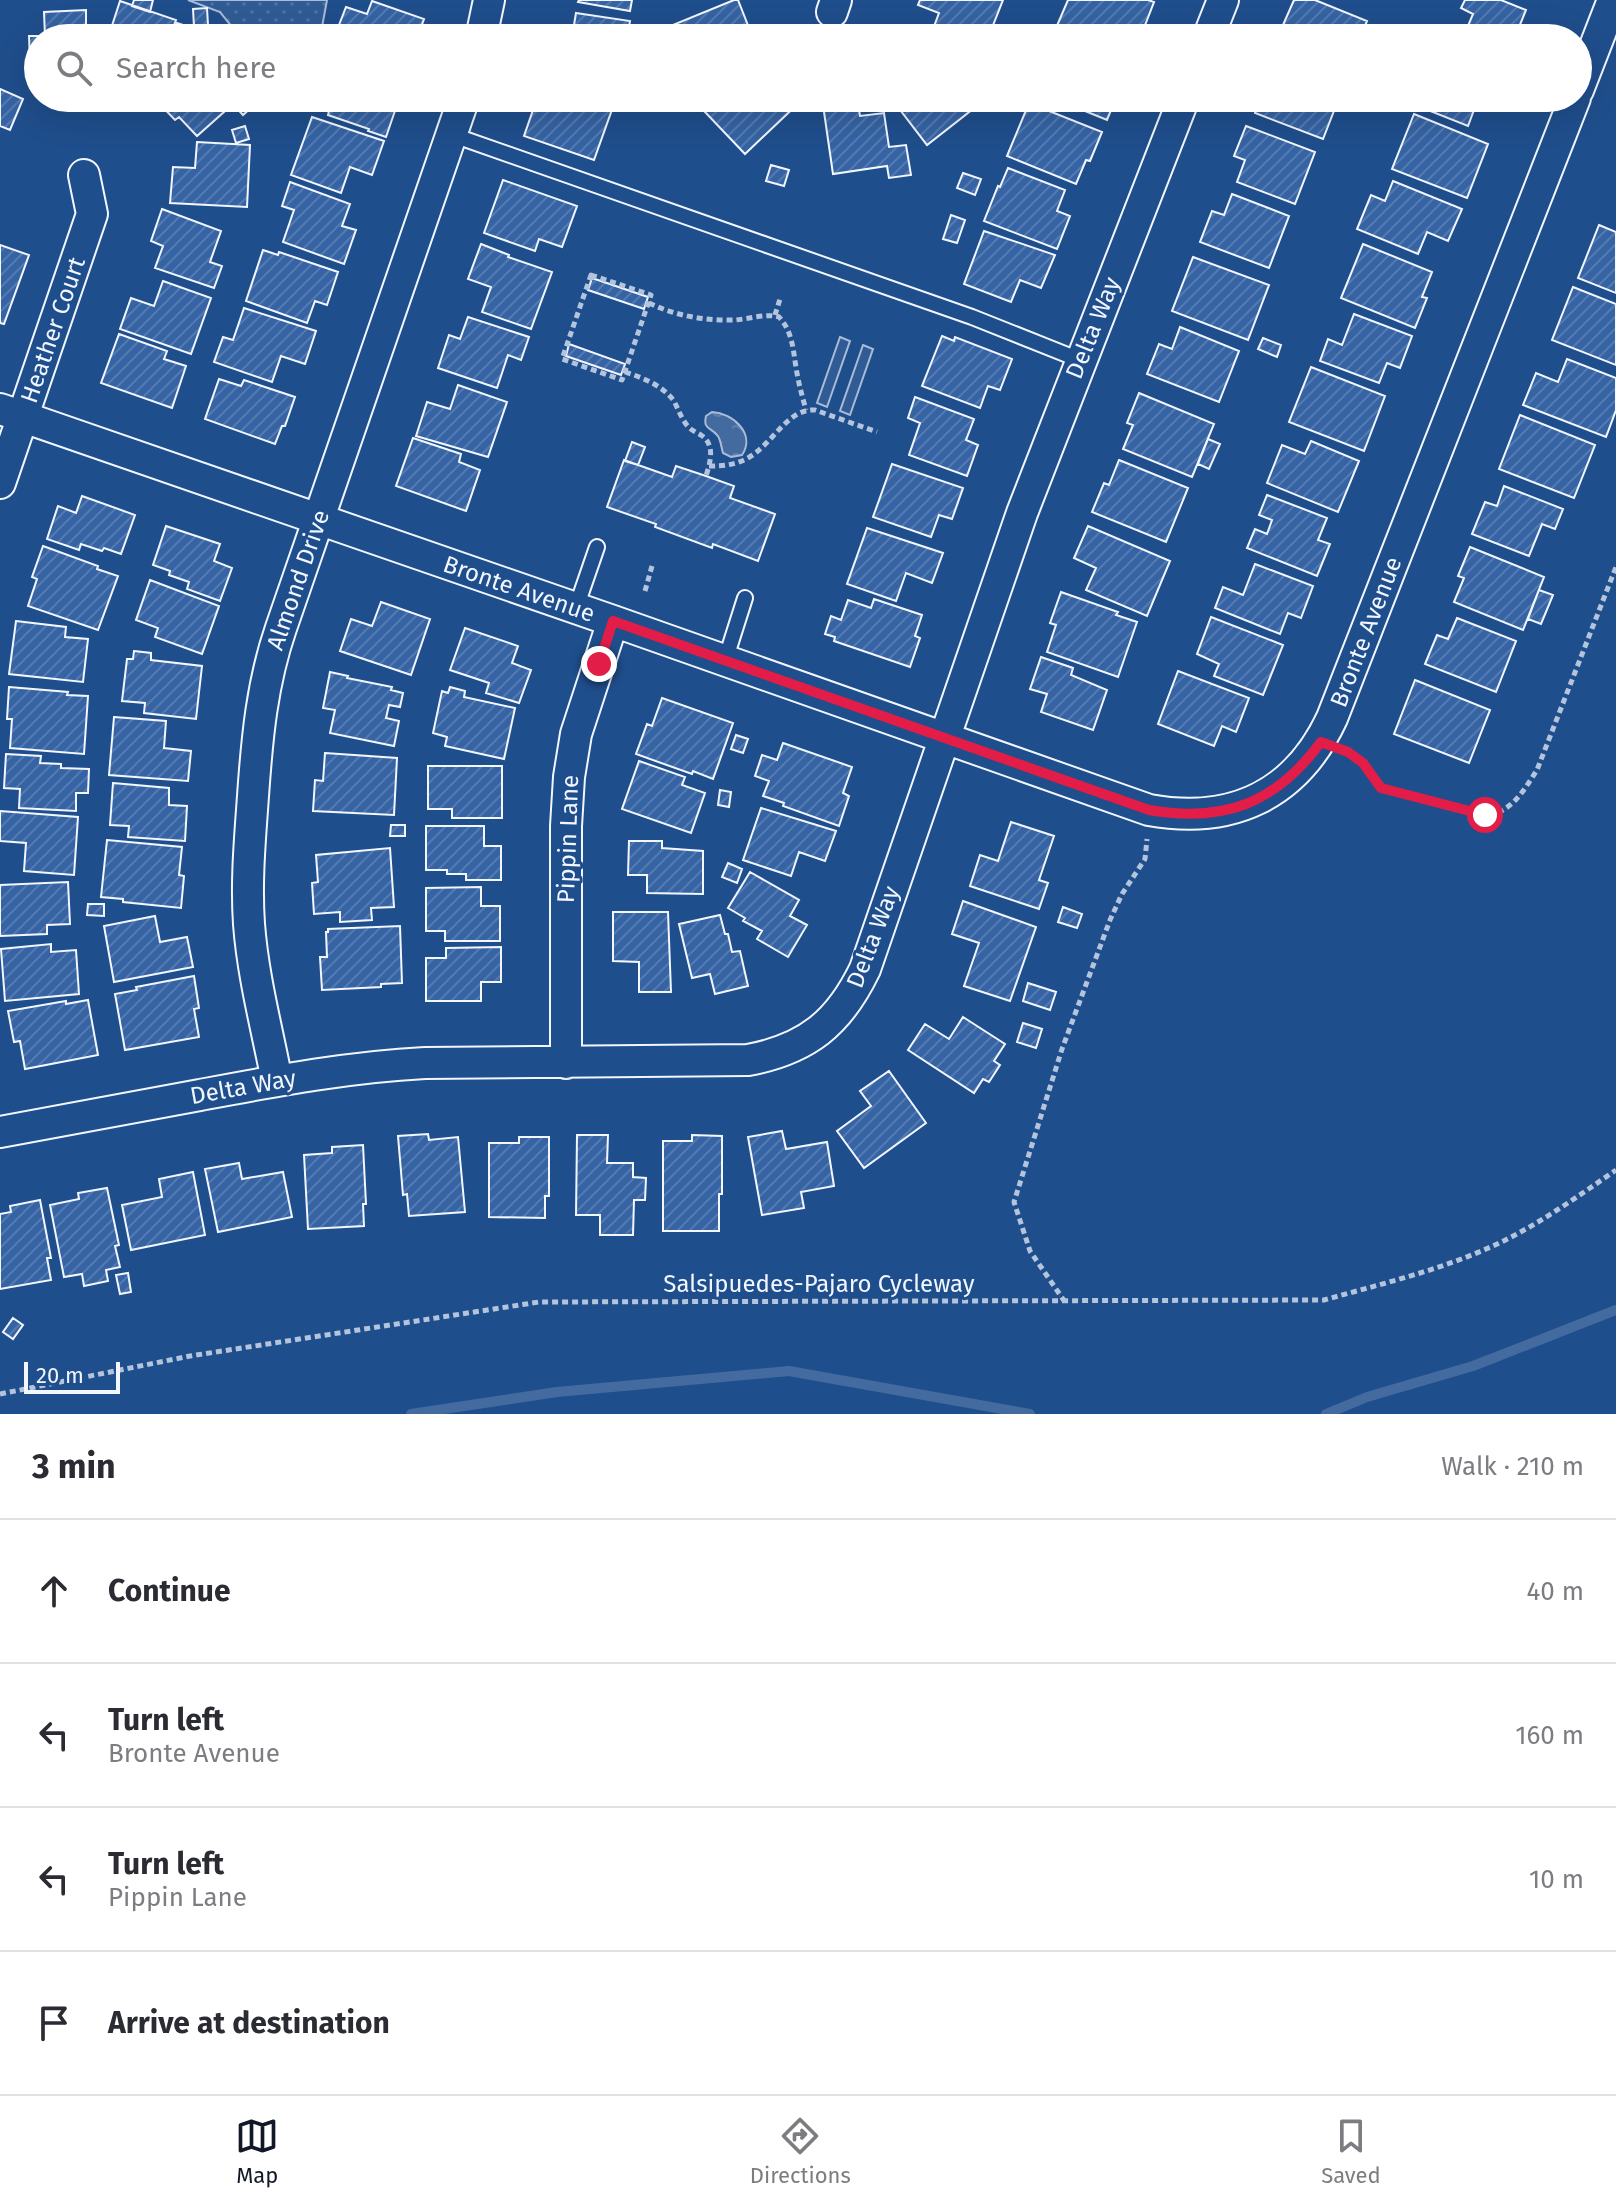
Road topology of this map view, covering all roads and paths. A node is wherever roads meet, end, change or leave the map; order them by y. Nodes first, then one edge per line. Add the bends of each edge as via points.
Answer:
1 (489, 0) edge
2 (1223, 0) edge
3 (1613, 0) edge
4 (484, 24) edge
5 (1214, 24) edge
6 (1592, 54) edge
7 (460, 112) edge
8 (1178, 112) edge
9 (1570, 112) edge
10 (453, 135) junction
11 (84, 175) dead end
12 (780, 299) dead end
13 (649, 302) junction
14 (775, 315) junction
15 (1080, 360) junction
16 (625, 372) junction
17 (806, 410) junction
18 (11, 413) edge
19 (877, 432) dead end
20 (709, 466) junction
21 (706, 476) dead end
22 (0, 483) edge
23 (319, 520) junction
24 (597, 547) dead end
25 (652, 566) dead end
26 (1616, 567) edge
27 (645, 591) dead end
28 (745, 598) dead end
29 (576, 608) junction
30 (613, 621) junction
31 (725, 661) junction
32 (945, 739) junction
33 (1321, 742) junction
34 (1149, 810) junction
35 (566, 1063) junction
36 (277, 1081) junction
37 (0, 1132) edge
38 (1616, 1170) edge
39 (1065, 1302) junction
40 (0, 1394) edge

1 - 4 street
2 - 5 street
3 - 6 street
7 - 10 street, Almond Drive
8 - 15 street, Delta Way
9 - 33 street, Bronte Avenue
10 - 15 lane
10 - 23 street, Almond Drive
11 - 18 street, Heather Court via 92,214
12 - 14 path
13 - 14 path via 708,319
13 - 16 path
13 - 16 path via 651,295 591,275 562,359 622,380
14 - 17 path via 792,341
15 - 32 street, Delta Way
16 - 20 path via 670,396 685,423 709,444
17 - 19 path
17 - 20 path via 792,416 744,460
18 - 22 street, Heather Court
18 - 23 street, Bronte Avenue
20 - 21 path
23 - 29 street, Bronte Avenue
23 - 36 street, Almond Drive via 270,658 256,754 248,863 250,927
24 - 29 lane
25 - 27 path
26 - 33 path via 1537,770 1504,811 1485,815 1381,788 1363,763
28 - 31 lane
29 - 30 street, Bronte Avenue
30 - 31 street, Bronte Avenue
30 - 35 street, Pippin Lane via 576,734 569,777
31 - 32 street, Bronte Avenue
32 - 34 street, Bronte Avenue
32 - 35 street, Delta Way via 865,969 853,993 824,1027 790,1048 748,1060
33 - 34 street, Bronte Avenue via 1289,780 1245,804 1195,814
34 - 39 path via 1145,859 1110,920 1014,1202 1030,1251
35 - 36 street, Delta Way via 395,1065
36 - 37 street, Delta Way
38 - 39 path, Salsipuedes-Pajaro Cycleway via 1494,1245 1439,1267 1324,1300
39 - 40 path, Salsipuedes-Pajaro Cycleway via 539,1302 190,1356

